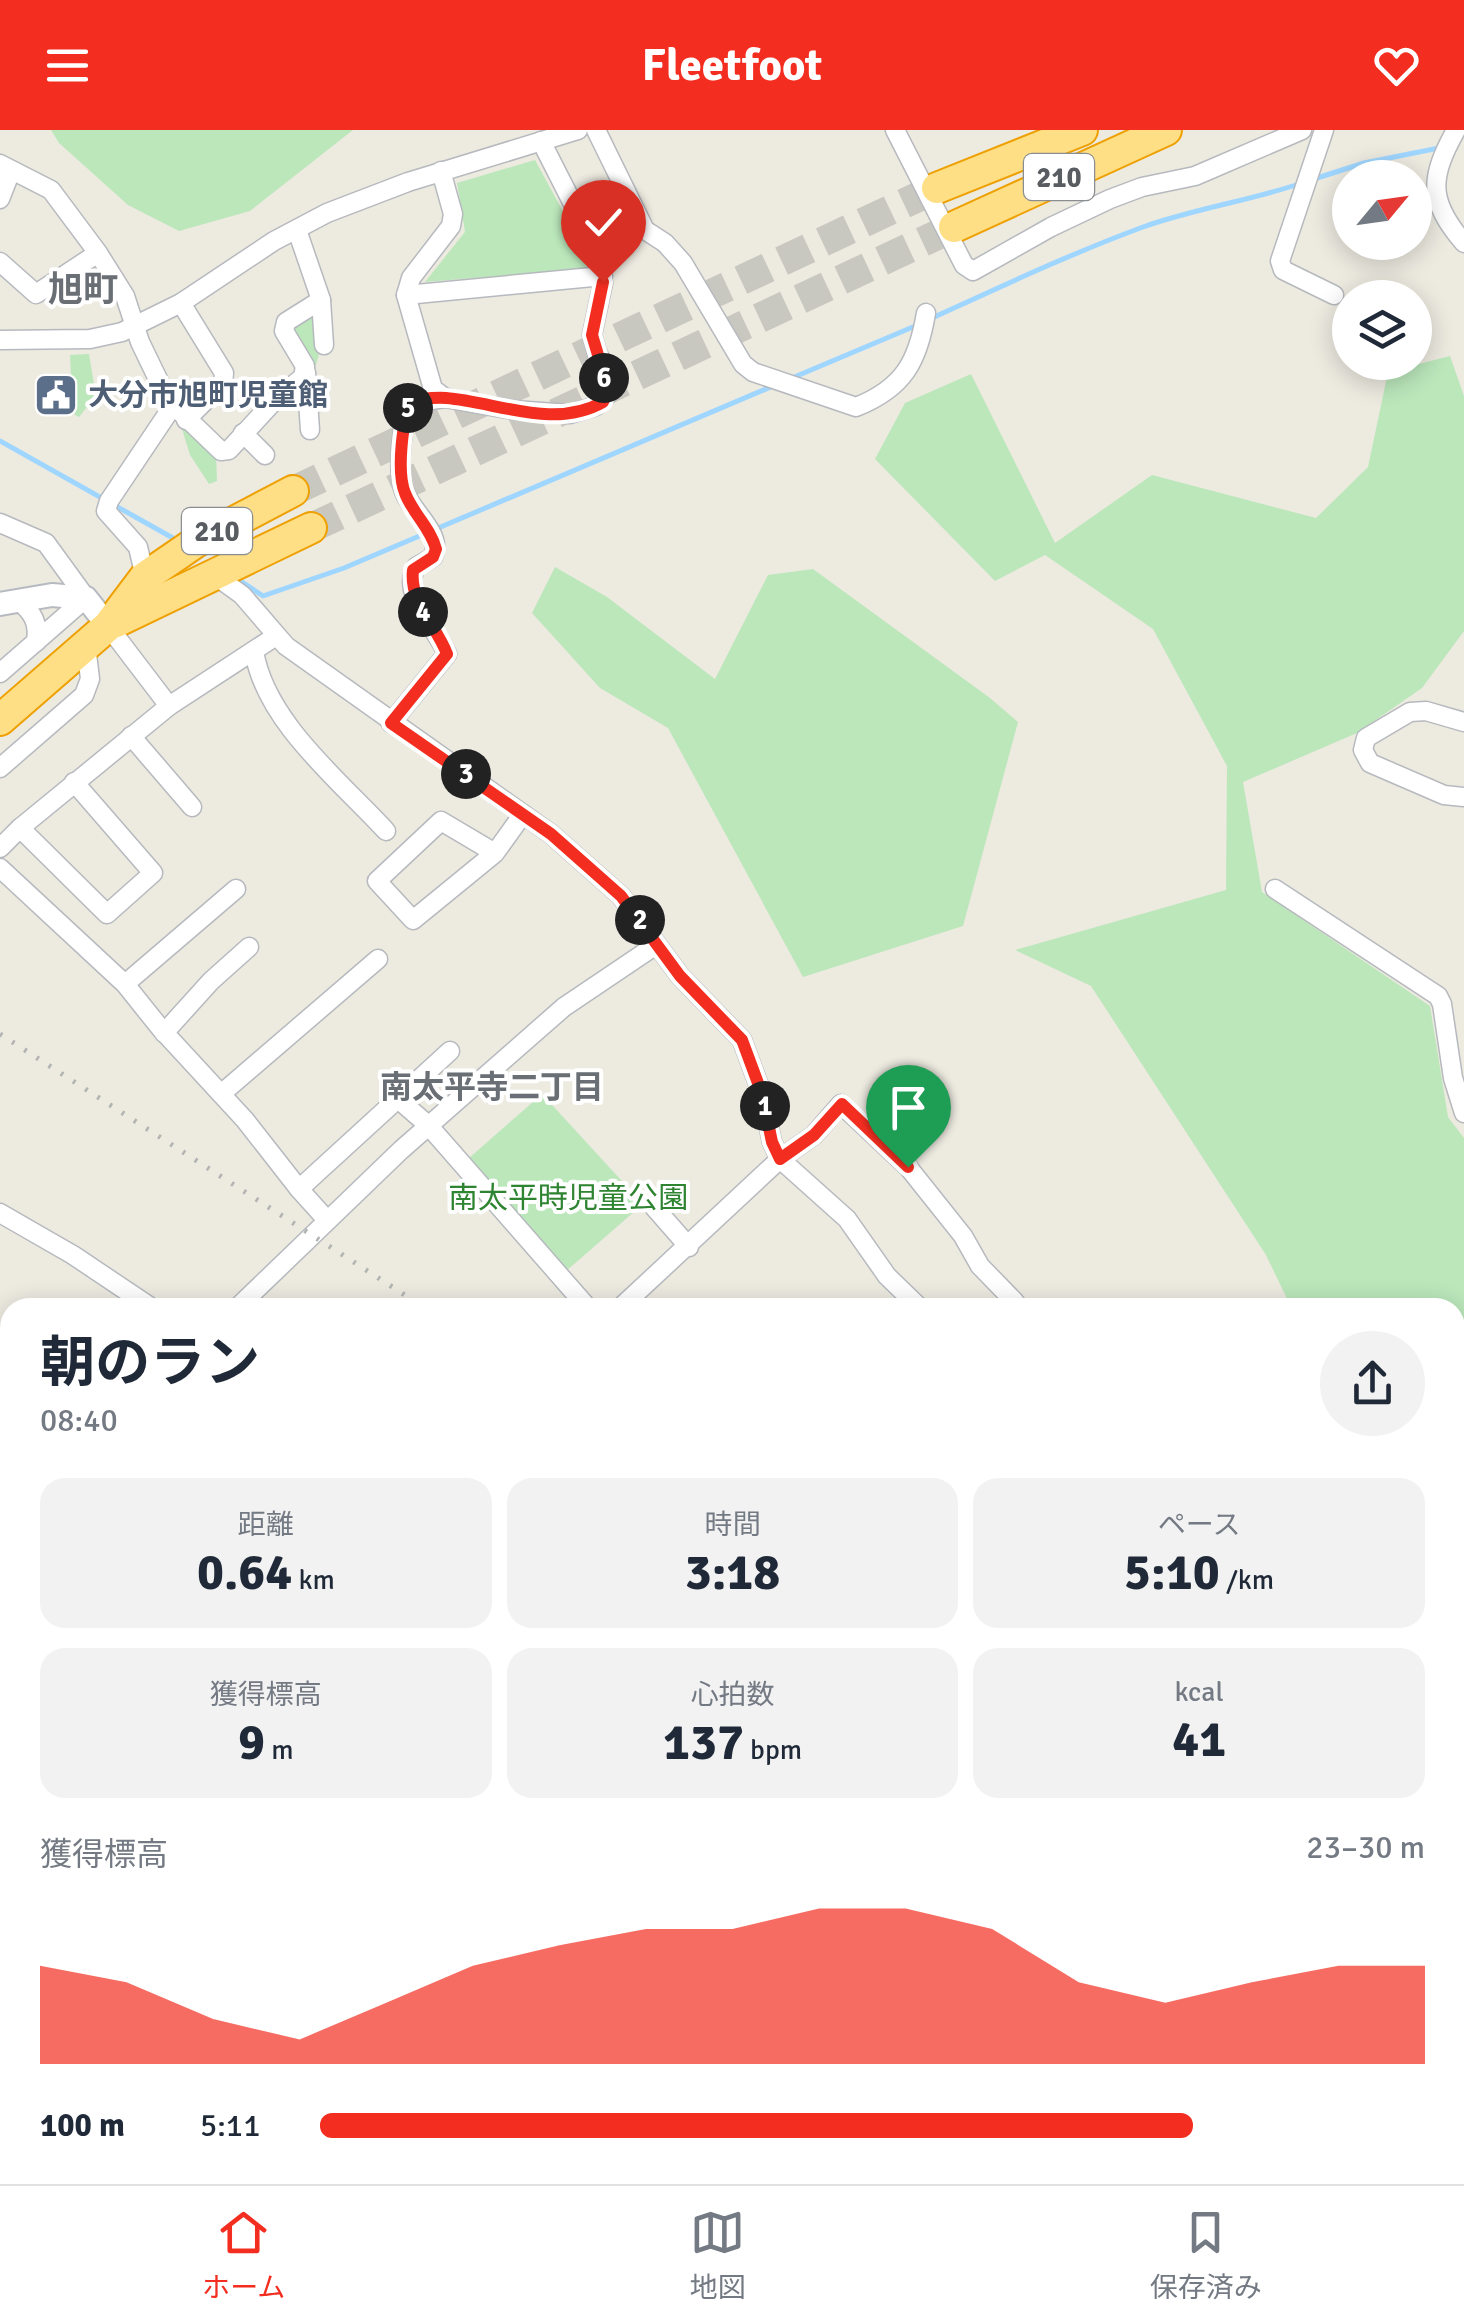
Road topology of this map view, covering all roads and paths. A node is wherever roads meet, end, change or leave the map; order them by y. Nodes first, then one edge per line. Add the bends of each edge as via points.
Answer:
1 (575, 130) edge
2 (596, 130) edge
3 (895, 130) edge
4 (1082, 130) edge
5 (1166, 130) edge
6 (1302, 130) edge
7 (1324, 130) edge
8 (1456, 130) edge
9 (540, 141) junction
10 (6, 167) edge
11 (441, 171) junction
12 (936, 188) tunnel mouth
13 (0, 199) edge
14 (954, 226) tunnel mouth
15 (297, 230) junction
16 (1464, 242) edge
17 (98, 253) junction
18 (0, 262) edge
19 (603, 276) junction
20 (1332, 294) edge
21 (406, 296) junction
22 (321, 300) junction
23 (180, 303) junction
24 (926, 313) dead end
25 (136, 326) junction
26 (0, 340) edge
27 (324, 345) dead end
28 (306, 372) junction
29 (445, 398) junction
30 (168, 400) junction
31 (186, 420) junction
32 (310, 430) dead end
33 (243, 433) junction
34 (266, 455) dead end
35 (293, 491) tunnel mouth
36 (0, 523) edge
37 (311, 528) tunnel mouth
38 (213, 574) junction
39 (145, 578) junction
40 (86, 598) junction
41 (10, 602) edge
42 (97, 636) junction
43 (276, 636) junction
44 (36, 642) junction
45 (254, 651) junction
46 (0, 673) edge
47 (169, 706) junction
48 (0, 720) edge
49 (1463, 720) edge
50 (391, 723) junction
51 (131, 736) junction
52 (0, 768) edge
53 (74, 782) junction
54 (1464, 797) edge
55 (192, 808) dead end
56 (523, 814) junction
57 (20, 828) junction
58 (386, 830) dead end
59 (0, 848) edge
60 (495, 852) junction
61 (0, 868) edge
62 (236, 889) dead end
63 (1275, 889) dead end
64 (656, 945) junction
65 (249, 947) dead end
66 (378, 958) dead end
67 (125, 984) junction
68 (164, 1033) junction
69 (450, 1051) dead end
70 (221, 1094) junction
71 (398, 1099) junction
72 (1464, 1113) edge
73 (428, 1126) junction
74 (780, 1159) junction
75 (299, 1189) junction
76 (654, 1207) dead end
77 (0, 1213) edge
78 (326, 1218) junction
79 (689, 1247) junction
80 (137, 1298) edge
81 (248, 1298) edge
82 (579, 1298) edge
83 (631, 1298) edge
84 (910, 1298) edge
85 (1011, 1298) edge

1 - 9 street
2 - 24 street via 645,230 683,263 748,369 856,407 904,375 915,360
3 - 6 street via 973,271 1110,200 1195,176
4 - 12 highway, 210
5 - 14 highway, 210
7 - 20 street via 1280,261 1284,270
8 - 16 street via 1435,177 1436,198
9 - 11 street
9 - 19 street via 600,257
10 - 13 street
10 - 17 street via 50,190
11 - 15 street
11 - 21 street via 451,226 411,278
15 - 22 street
15 - 23 street
17 - 18 street via 36,294
17 - 25 street
19 - 21 street
19 - 29 street via 592,335 608,388 603,402 570,414
21 - 29 street via 428,383
22 - 27 street
22 - 28 street via 286,322 284,331
23 - 25 street
23 - 31 street via 224,373 223,383
25 - 26 street via 90,339
25 - 30 street
28 - 32 street
28 - 33 street
29 - 50 street via 410,403 402,484 435,544 433,557 416,567 412,580 447,654
30 - 31 street
30 - 39 street via 168,413 106,512 138,547
31 - 33 street via 221,451
33 - 34 street
35 - 39 highway, 210 via 196,542
36 - 40 street via 46,543
37 - 38 highway, 210
38 - 42 highway, 210
38 - 43 street via 242,595
39 - 42 highway, 210
40 - 41 main road
40 - 42 main road
40 - 44 street
41 - 44 street via 33,614
42 - 47 street
42 - 48 highway, 210
42 - 52 street via 84,695
43 - 45 street
43 - 50 street
44 - 46 street
45 - 47 street
45 - 58 street via 258,677 286,723
47 - 51 street
49 - 54 street via 1410,712 1366,738 1363,750 1370,764
50 - 56 street
51 - 53 street
51 - 55 street
53 - 57 street
53 - 57 street via 153,873 107,914
56 - 60 street
56 - 64 street via 588,863
57 - 59 street
60 - 60 street via 413,920 376,882 442,820
61 - 67 street
62 - 67 street
63 - 72 street via 1438,996
64 - 73 street via 564,1006
64 - 74 street via 742,1040
65 - 68 street
66 - 70 street
67 - 68 street
68 - 70 street
69 - 71 street
70 - 75 street
71 - 73 street
71 - 75 street
73 - 78 street
73 - 82 street
74 - 79 street
74 - 84 street via 847,1219
74 - 85 street via 842,1104 908,1167
75 - 78 street
76 - 79 street
77 - 80 street
78 - 81 street
79 - 83 street

